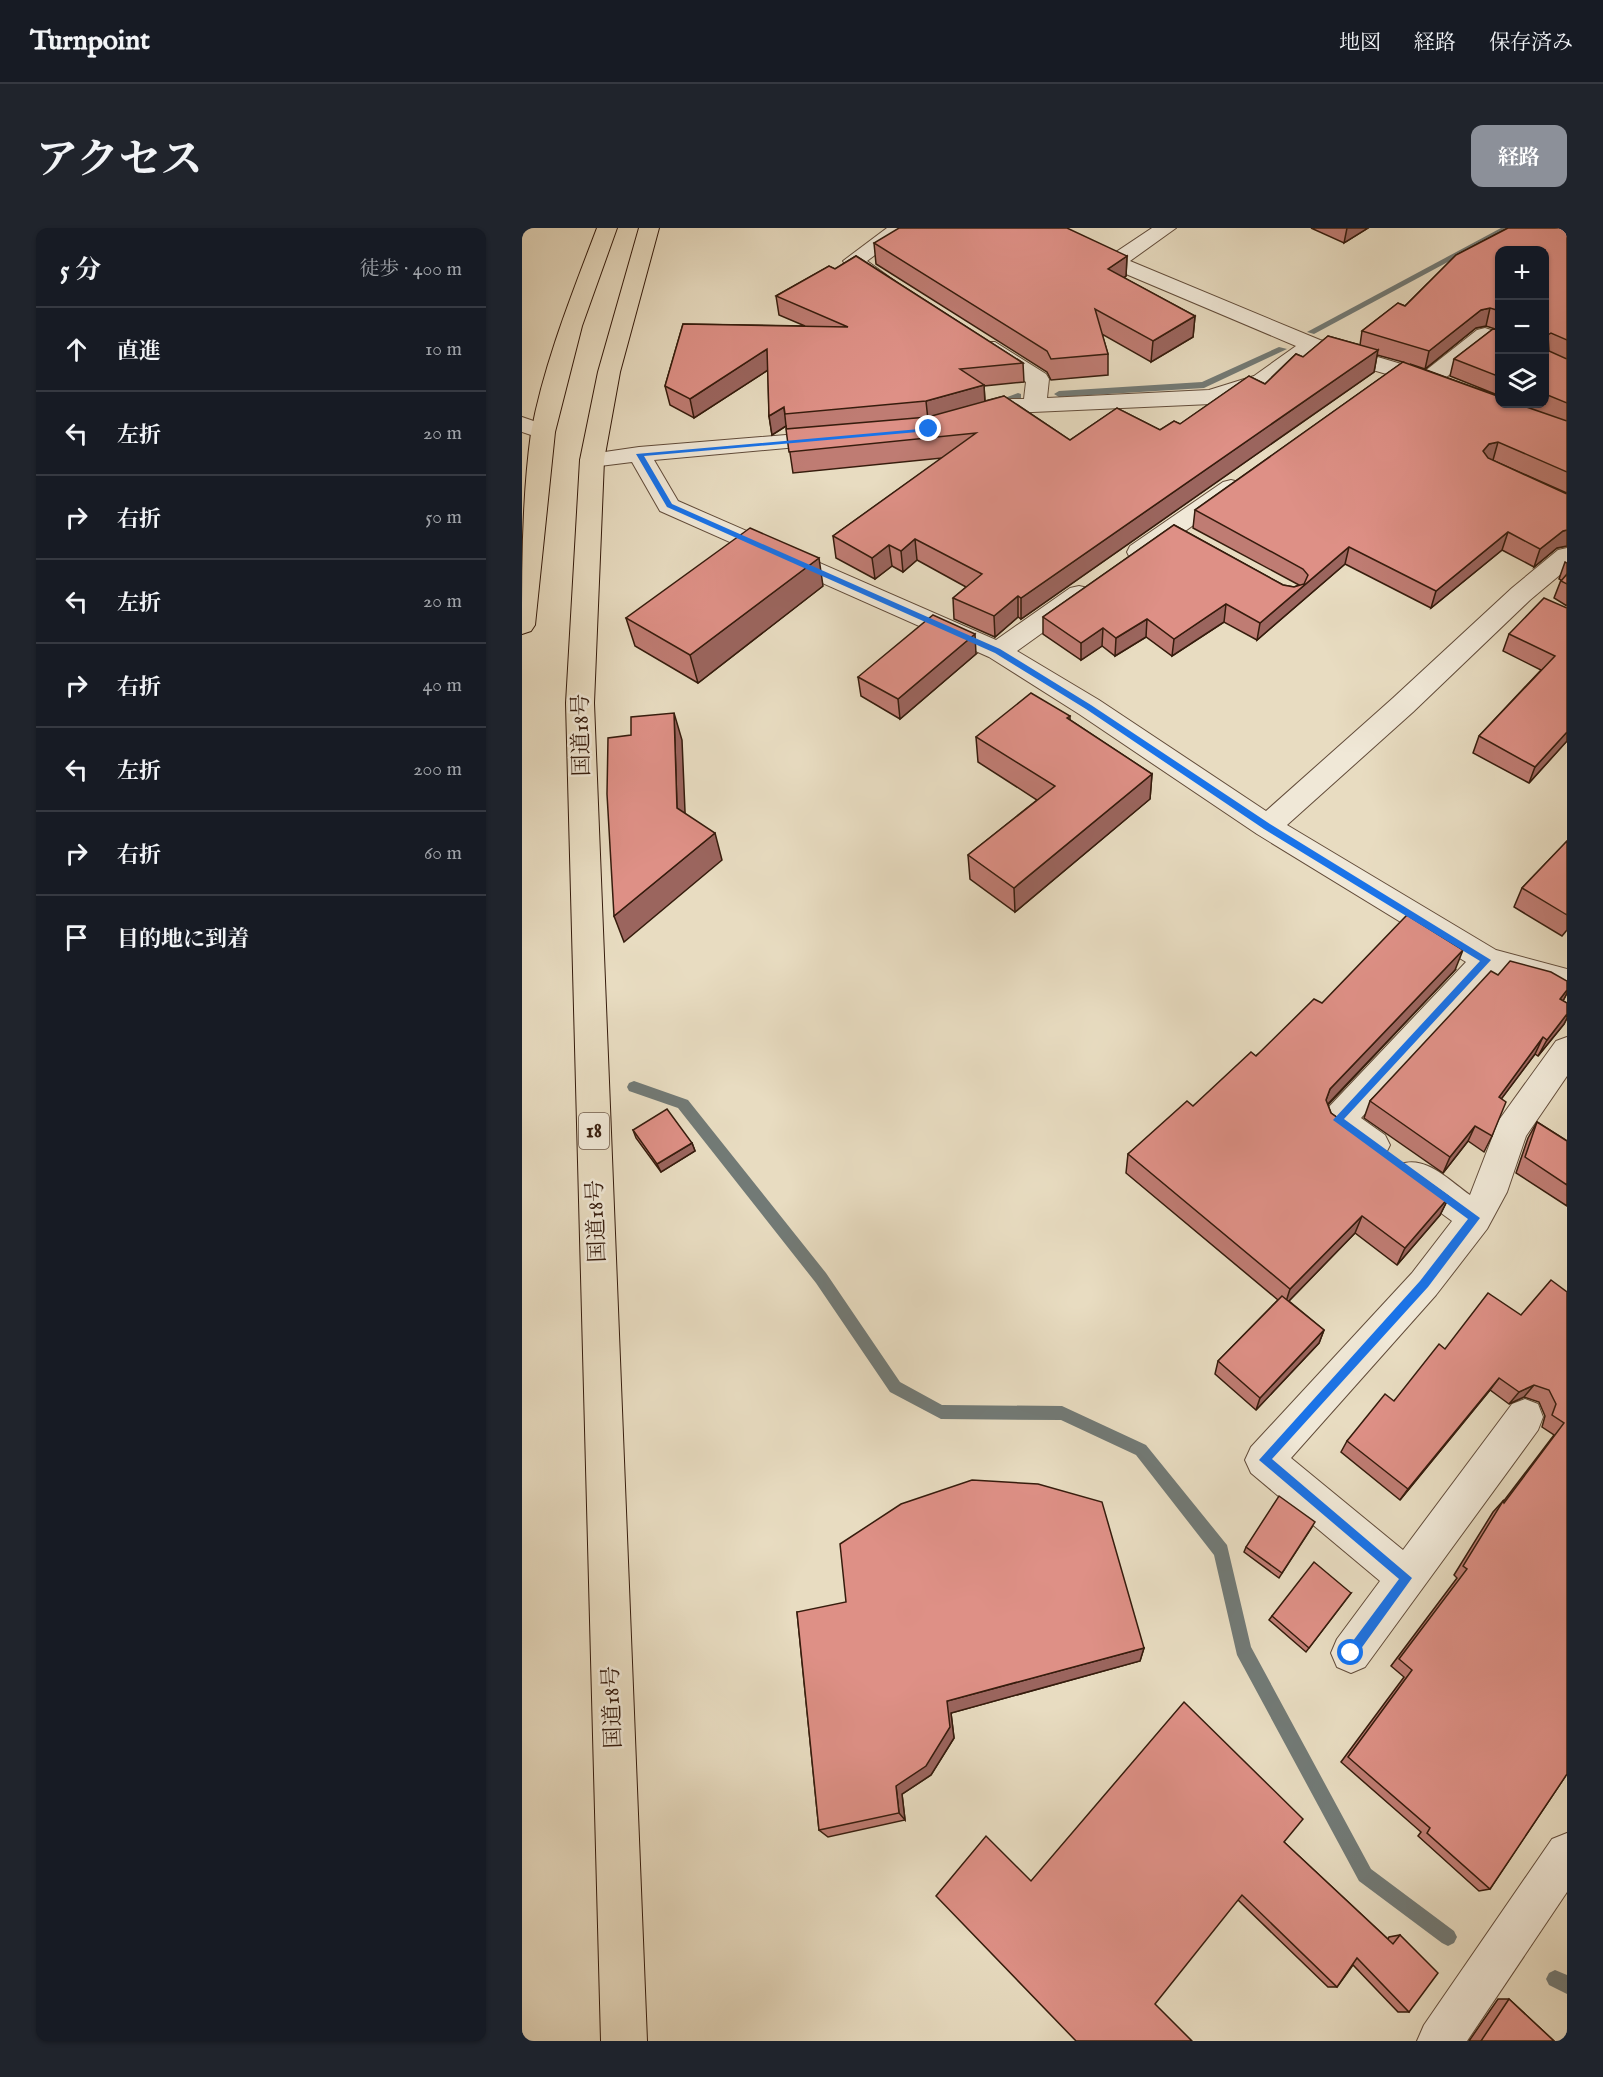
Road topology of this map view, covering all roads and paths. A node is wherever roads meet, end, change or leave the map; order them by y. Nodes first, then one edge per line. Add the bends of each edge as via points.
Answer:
1 (607, 228) edge
2 (649, 228) edge
3 (901, 228) edge
4 (1166, 228) edge
5 (901, 292) edge
6 (970, 336) edge
7 (1495, 339) edge
8 (1312, 345) junction
9 (1035, 405) junction
10 (950, 423) edge
11 (532, 428) edge
12 (858, 435) edge
13 (639, 454) junction
14 (592, 460) junction
15 (1249, 474) edge
16 (1567, 556) edge
17 (1124, 563) edge
18 (1095, 583) edge
19 (1521, 594) junction
20 (1549, 608) edge
21 (522, 626) edge
22 (998, 651) junction
23 (1267, 826) junction
24 (1486, 960) junction
25 (1567, 981) edge
26 (1567, 1050) edge
27 (1474, 1218) junction
28 (1524, 1417) dead end
29 (1407, 1578) junction
30 (1351, 1653) dead end
31 (1567, 1854) edge
32 (624, 2041) edge
33 (1440, 2041) edge

1 - 11 highway
2 - 14 highway, 国道18号 / 18 via 622,321
3 - 5 street via 853,261
4 - 8 street via 1114,262
6 - 9 street via 1038,380
7 - 8 street via 1485,335 1440,384 1384,378
8 - 9 street via 1262,381 1211,397
9 - 10 street via 1012,406
11 - 21 highway
12 - 13 street
13 - 14 street
13 - 22 street via 669,506
14 - 32 highway, 国道18号 / 18 via 580,703
15 - 17 street via 1182,535
16 - 19 street
18 - 22 street
19 - 20 street
19 - 23 street
22 - 23 street
23 - 24 street
24 - 25 street
24 - 27 street via 1338,1120
26 - 27 street via 1510,1130 1490,1192
27 - 29 street via 1424,1284 1264,1460
28 - 29 street
29 - 30 street
31 - 33 street

